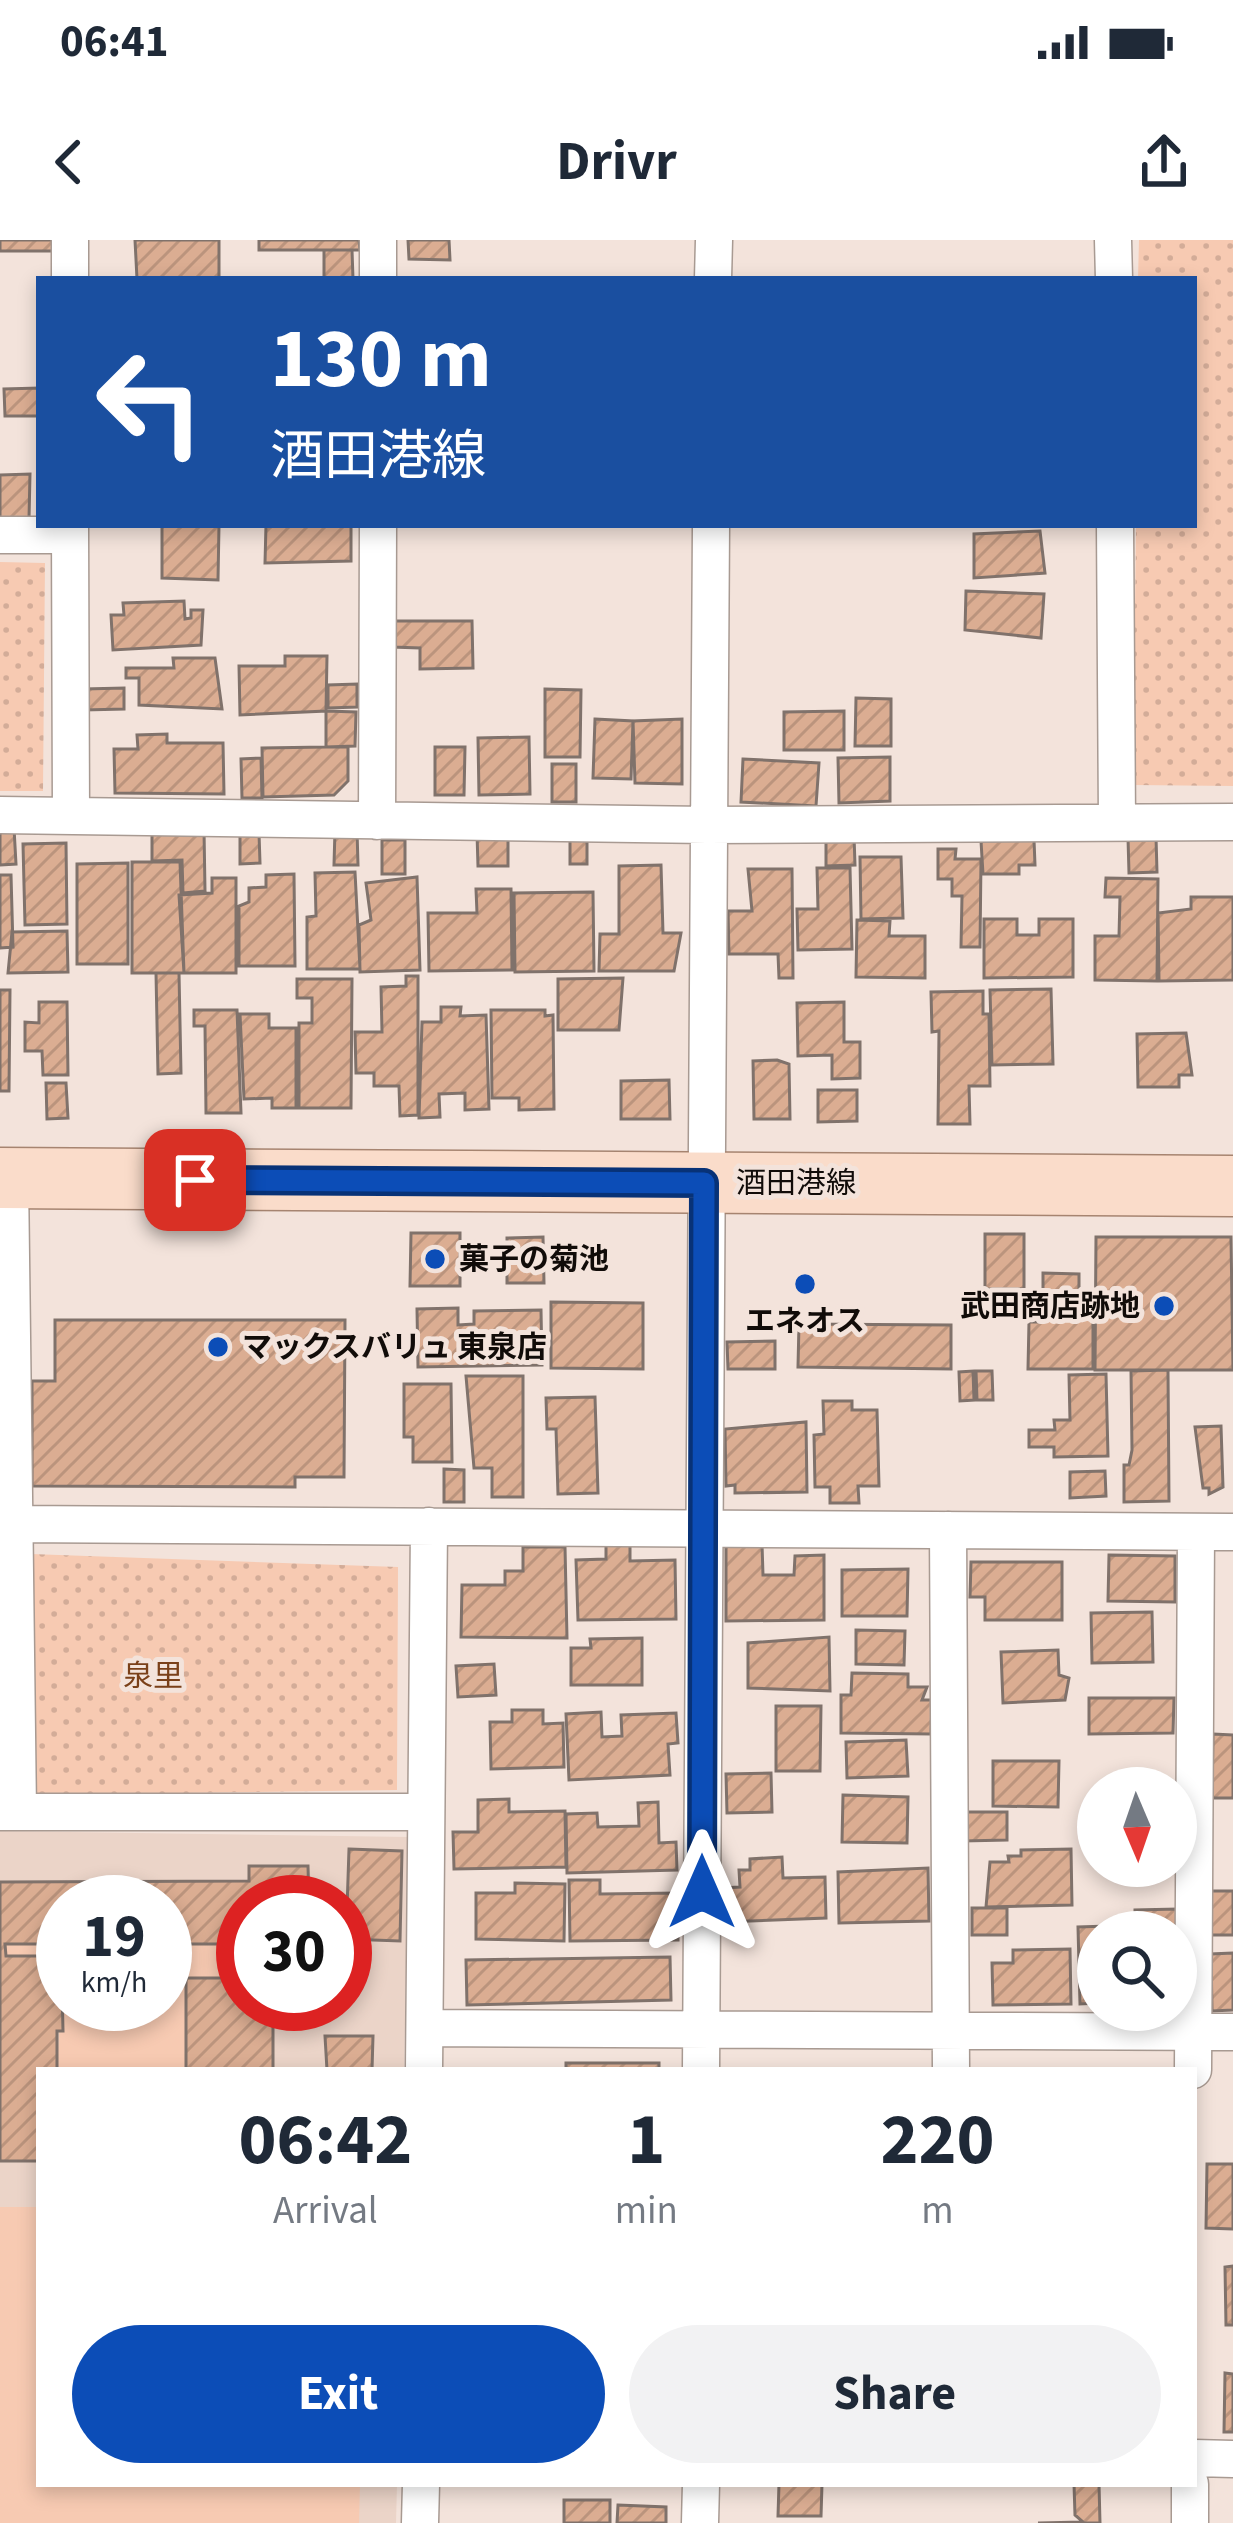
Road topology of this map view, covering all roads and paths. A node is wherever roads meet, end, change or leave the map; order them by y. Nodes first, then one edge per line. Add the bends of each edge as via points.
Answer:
1 (70, 240) edge
2 (378, 240) edge
3 (714, 240) edge
4 (1113, 240) edge
5 (70, 276) edge
6 (378, 276) edge
7 (713, 276) edge
8 (1114, 276) edge
9 (378, 528) edge
10 (711, 528) edge
11 (1115, 528) edge
12 (70, 530) edge
13 (0, 535) edge
14 (0, 815) edge
15 (71, 816) junction
16 (377, 820) junction
17 (1117, 822) junction
18 (1233, 822) edge
19 (707, 825) junction
20 (5, 1178) edge
21 (704, 1183) junction
22 (1233, 1186) edge
23 (6, 1524) edge
24 (429, 1526) junction
25 (703, 1528) junction
26 (948, 1530) junction
27 (1215, 1532) edge
28 (9, 1812) edge
29 (426, 1812) junction
30 (424, 2028) junction
31 (701, 2029) junction
32 (950, 2030) junction
33 (1193, 2032) junction
34 (1233, 2032) edge
35 (424, 2067) edge
36 (701, 2067) edge
37 (951, 2067) edge
38 (1193, 2067) edge
39 (1197, 2458) edge
40 (1233, 2459) edge
41 (421, 2487) edge
42 (700, 2487) edge
43 (1190, 2487) edge
44 (420, 2523) edge
45 (700, 2523) edge
46 (1190, 2523) edge

1 - 5 street
2 - 6 street
3 - 7 street
4 - 8 street
9 - 16 street
10 - 19 street
11 - 17 street
12 - 13 street
12 - 15 street
14 - 15 street
15 - 16 street
16 - 19 street
17 - 18 street
17 - 19 street
19 - 21 street
20 - 21 main road, 酒田港線
20 - 23 street
21 - 22 main road, 酒田港線
21 - 25 street
23 - 24 street
23 - 28 street
24 - 25 street
24 - 29 street
25 - 26 street
25 - 31 street
26 - 27 street
26 - 32 street
27 - 33 street
28 - 29 street
29 - 30 street
30 - 31 street
30 - 35 street
31 - 32 street
31 - 36 street
32 - 33 street
32 - 37 street
33 - 34 street
33 - 38 street
39 - 40 street
41 - 44 street
42 - 45 street
43 - 46 street

